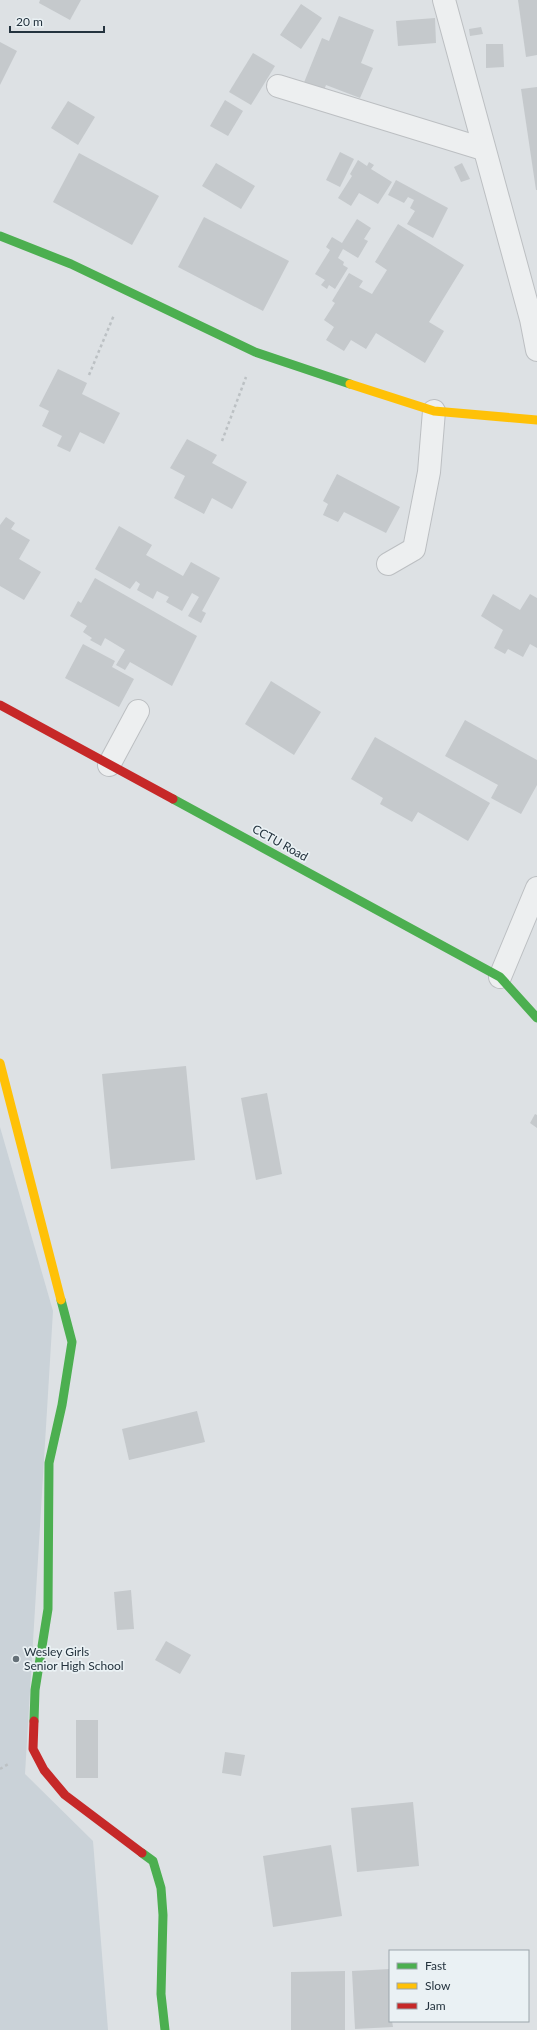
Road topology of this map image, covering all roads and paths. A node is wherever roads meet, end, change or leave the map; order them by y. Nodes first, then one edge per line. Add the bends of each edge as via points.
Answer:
1 (444, 0) edge
2 (278, 86) dead end
3 (483, 149) junction
4 (0, 236) edge
5 (124, 291) junction
6 (537, 350) edge
7 (256, 352) junction
8 (89, 375) dead end
9 (434, 411) junction
10 (537, 420) edge
11 (222, 441) dead end
12 (388, 564) dead end
13 (0, 705) edge
14 (138, 711) dead end
15 (109, 765) junction
16 (537, 888) edge
17 (500, 977) junction
18 (537, 1018) edge
19 (0, 1063) edge
20 (165, 2030) edge

1 - 3 street
2 - 3 street
3 - 6 street
4 - 5 street via 71,264
5 - 7 street
5 - 8 path
7 - 9 street
7 - 11 path
9 - 10 street
9 - 12 street via 429,472 414,548
13 - 15 street, CCTU Road
14 - 15 street
15 - 17 street, CCTU Road
16 - 17 street
17 - 18 street, CCTU Road
19 - 20 street via 72,1342 49,1463 48,1609 35,1690 33,1749 44,1770 65,1795 153,1861 160,1875 163,1893 162,1968

